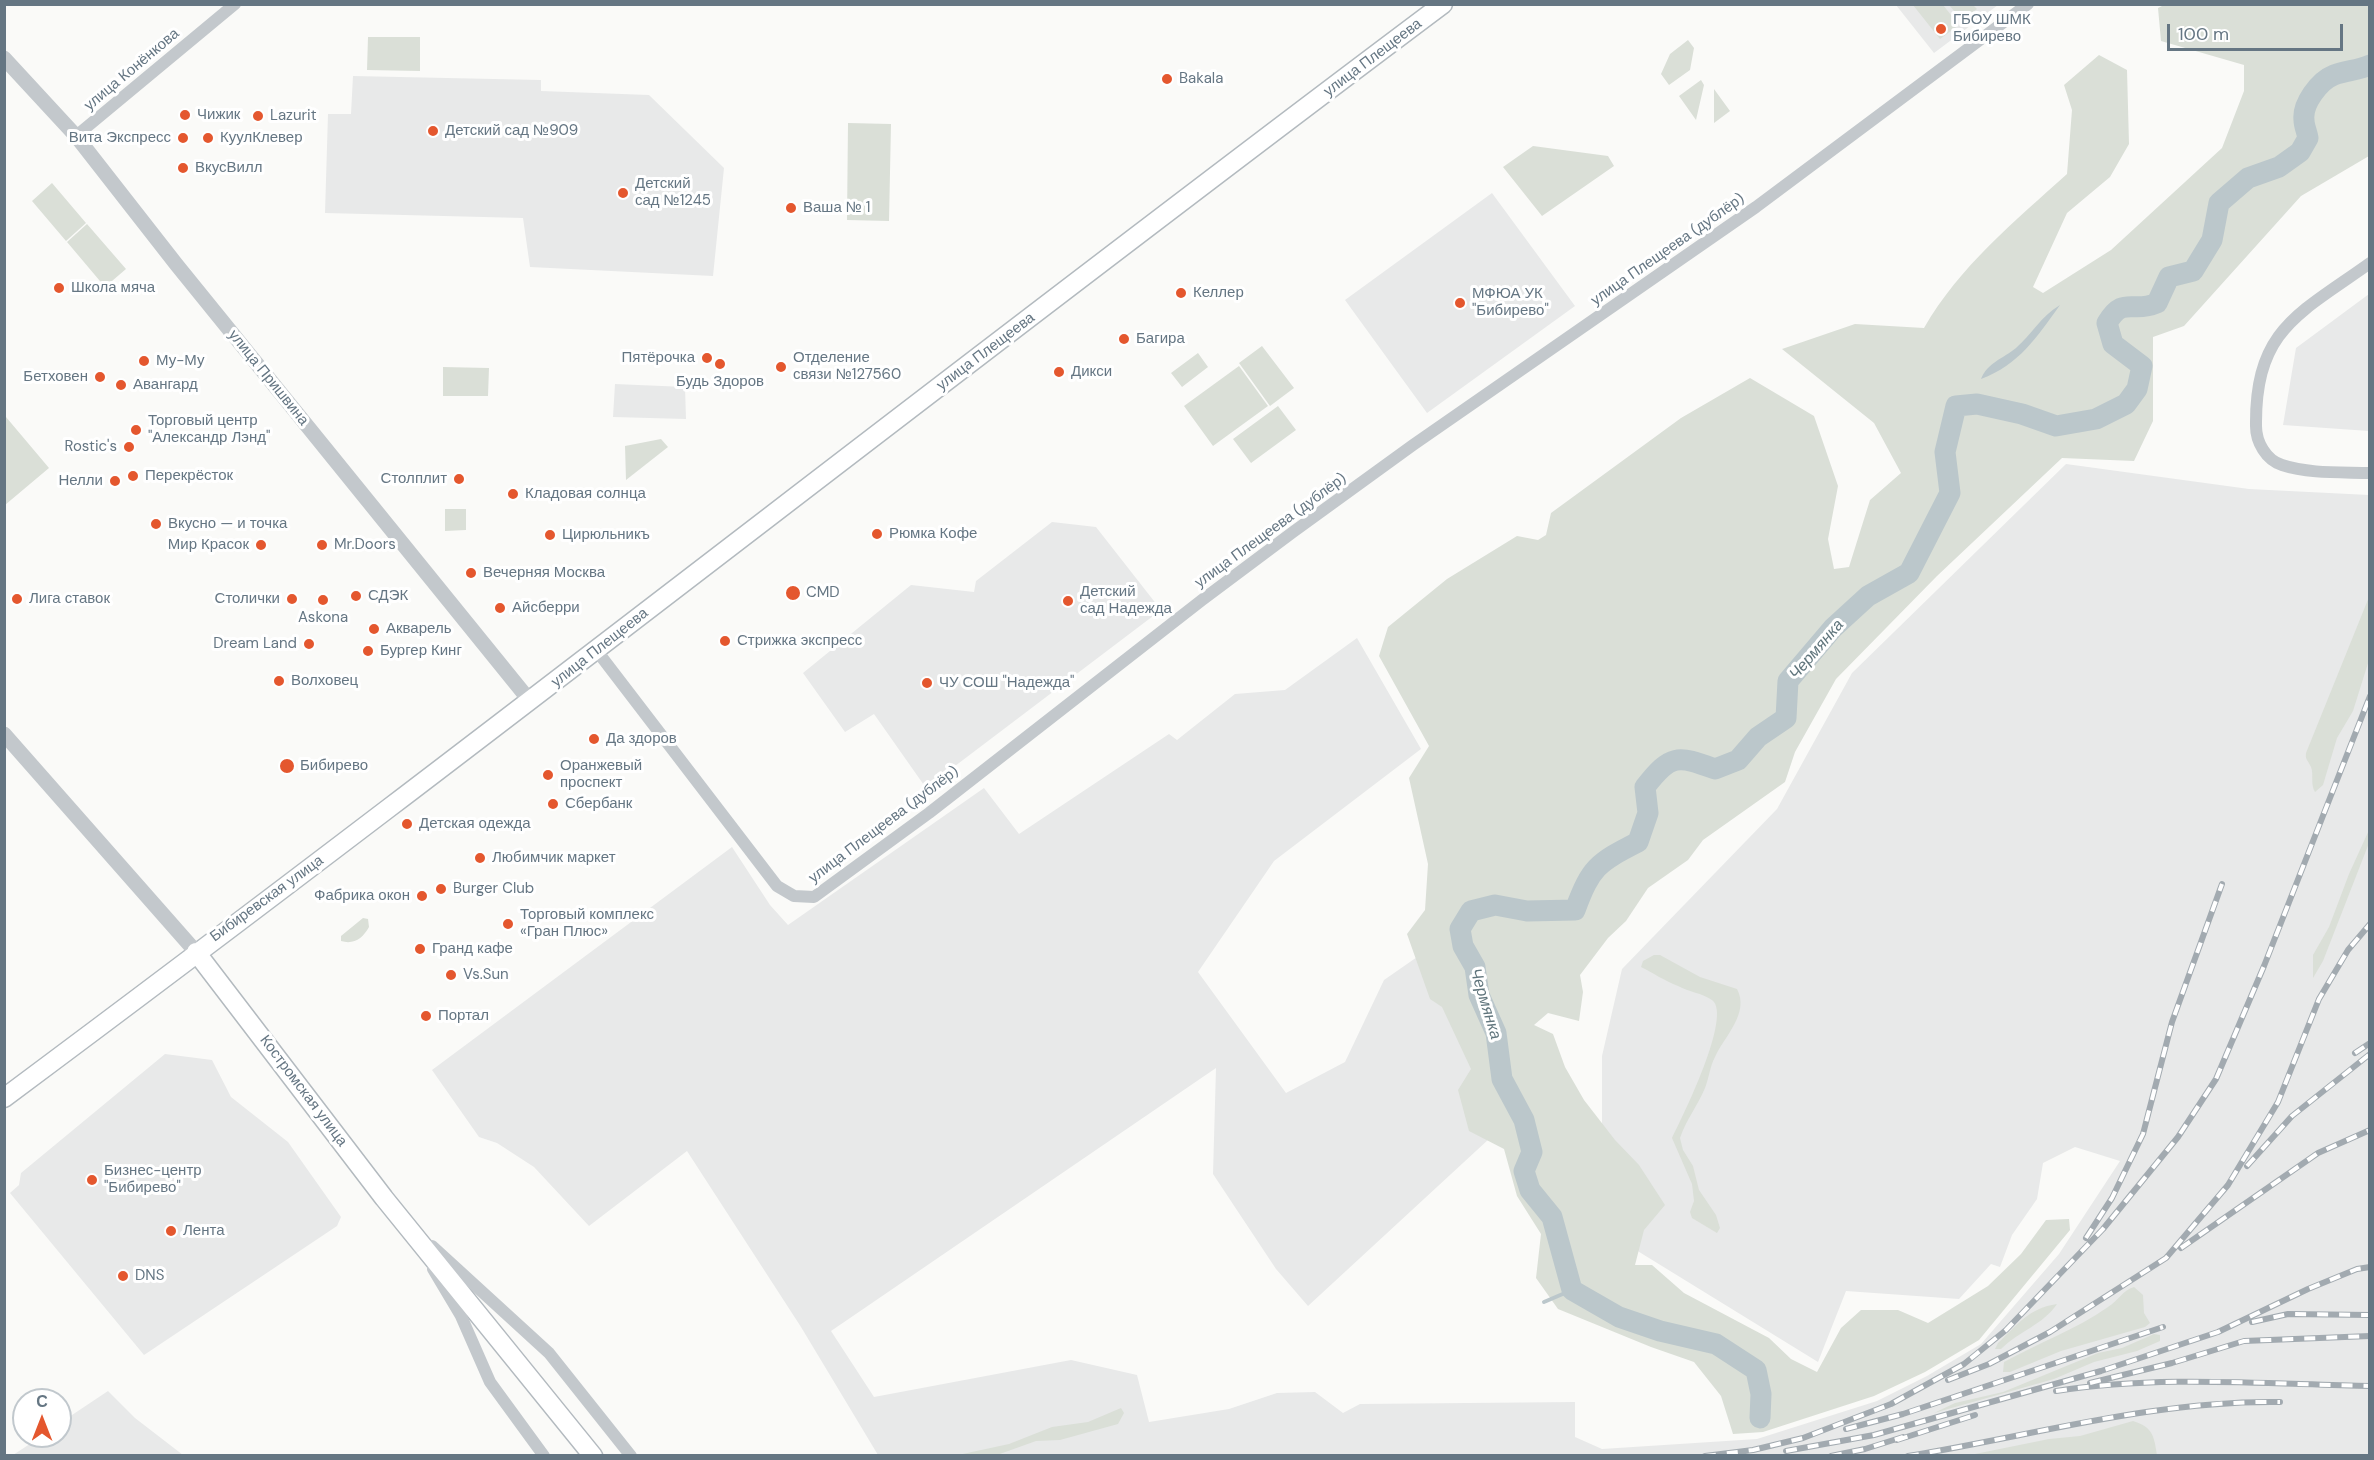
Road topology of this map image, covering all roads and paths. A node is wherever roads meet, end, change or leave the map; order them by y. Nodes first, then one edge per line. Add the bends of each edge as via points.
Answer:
1 (235, 4) edge
2 (1443, 4) edge
3 (2028, 4) edge
4 (4, 58) edge
5 (76, 135) junction
6 (2370, 263) edge
7 (2370, 473) edge
8 (597, 651) junction
9 (530, 701) junction
10 (4, 734) edge
11 (196, 952) junction
12 (4, 1098) edge
13 (384, 1198) junction
14 (410, 1230) junction
15 (544, 1455) edge
16 (593, 1455) edge
17 (632, 1455) edge

1 - 5 street, улица Конёнкова
2 - 8 main road, улица Плещеева
3 - 8 street, улица Плещеева (дублёр) via 1756,207 1293,532 814,897 794,896 777,886
4 - 5 street, улица Пришвина
5 - 9 street, улица Пришвина
6 - 7 street via 2289,322 2274,339 2256,405 2261,449 2280,465
8 - 9 main road, улица Плещеева
9 - 11 main road, Бибиревская улица
10 - 11 street, Костромская улица
11 - 12 main road, Бибиревская улица
11 - 13 main road, Костромская улица
13 - 14 main road, Костромская улица
13 - 17 street via 549,1353
14 - 15 street via 461,1317 490,1382
14 - 16 main road, Костромская улица

